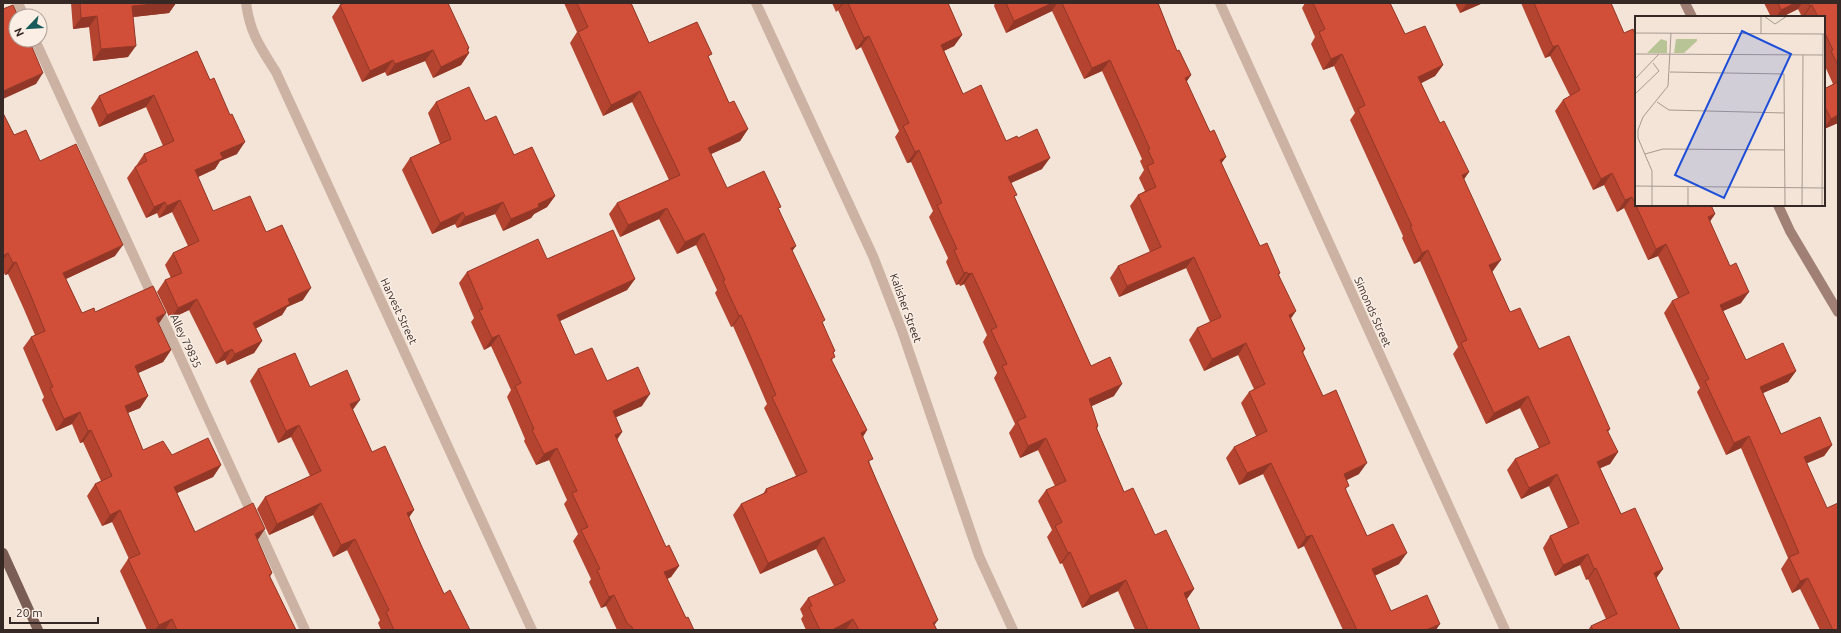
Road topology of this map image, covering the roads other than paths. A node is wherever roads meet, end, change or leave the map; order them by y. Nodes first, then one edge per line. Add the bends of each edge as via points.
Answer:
1 (246, 3) edge
2 (756, 3) edge
3 (1220, 3) edge
4 (1685, 3) edge
5 (1692, 16) edge
6 (39, 48) edge
7 (1778, 206) edge
8 (1838, 312) edge
9 (3, 553) edge
10 (38, 630) edge
11 (305, 630) edge
12 (532, 630) edge
13 (1014, 630) edge
14 (1505, 630) edge

1 - 12 street, Harvest Street via 249,23 261,49 276,72
2 - 13 street, Kalisher Street via 873,256 979,556
3 - 14 street, Simonds Street
4 - 5 street
6 - 11 street, Alley 79835
7 - 8 street via 1790,231
9 - 10 main road

